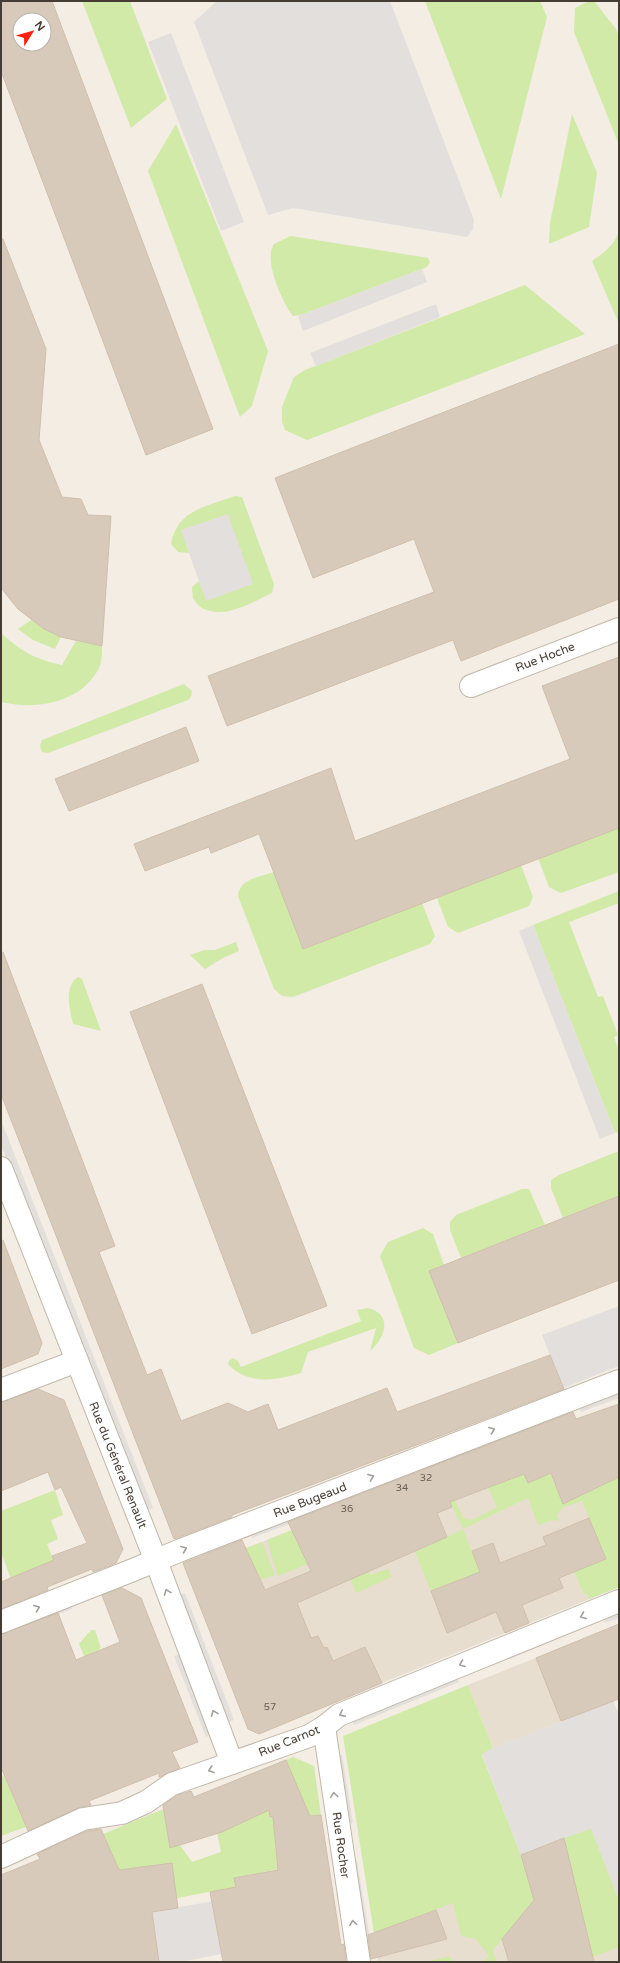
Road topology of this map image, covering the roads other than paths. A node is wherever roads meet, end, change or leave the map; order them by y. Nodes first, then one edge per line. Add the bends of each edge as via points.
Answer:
1 (619, 629) edge
2 (471, 686) dead end
3 (1, 1168) edge
4 (77, 1361) junction
5 (619, 1382) edge
6 (1, 1390) edge
7 (156, 1561) junction
8 (619, 1601) edge
9 (1, 1622) edge
10 (324, 1727) junction
11 (232, 1763) junction
12 (1, 1857) edge
13 (359, 1962) edge

1 - 2 street, Rue Hoche
3 - 4 street, Rue du Général Renault
4 - 6 street
4 - 7 street, Rue du Général Renault
7 -> 5 street, Rue Bugeaud
9 -> 7 street, Rue Bugeaud
11 -> 7 street, Rue du Général Renault
8 -> 10 street, Rue Carnot via 339,1715
10 - 11 street, Rue Carnot via 309,1736
13 -> 10 street, Rue Rocher
11 -> 12 street, Rue Carnot via 172,1784 146,1802 122,1813 83,1819

